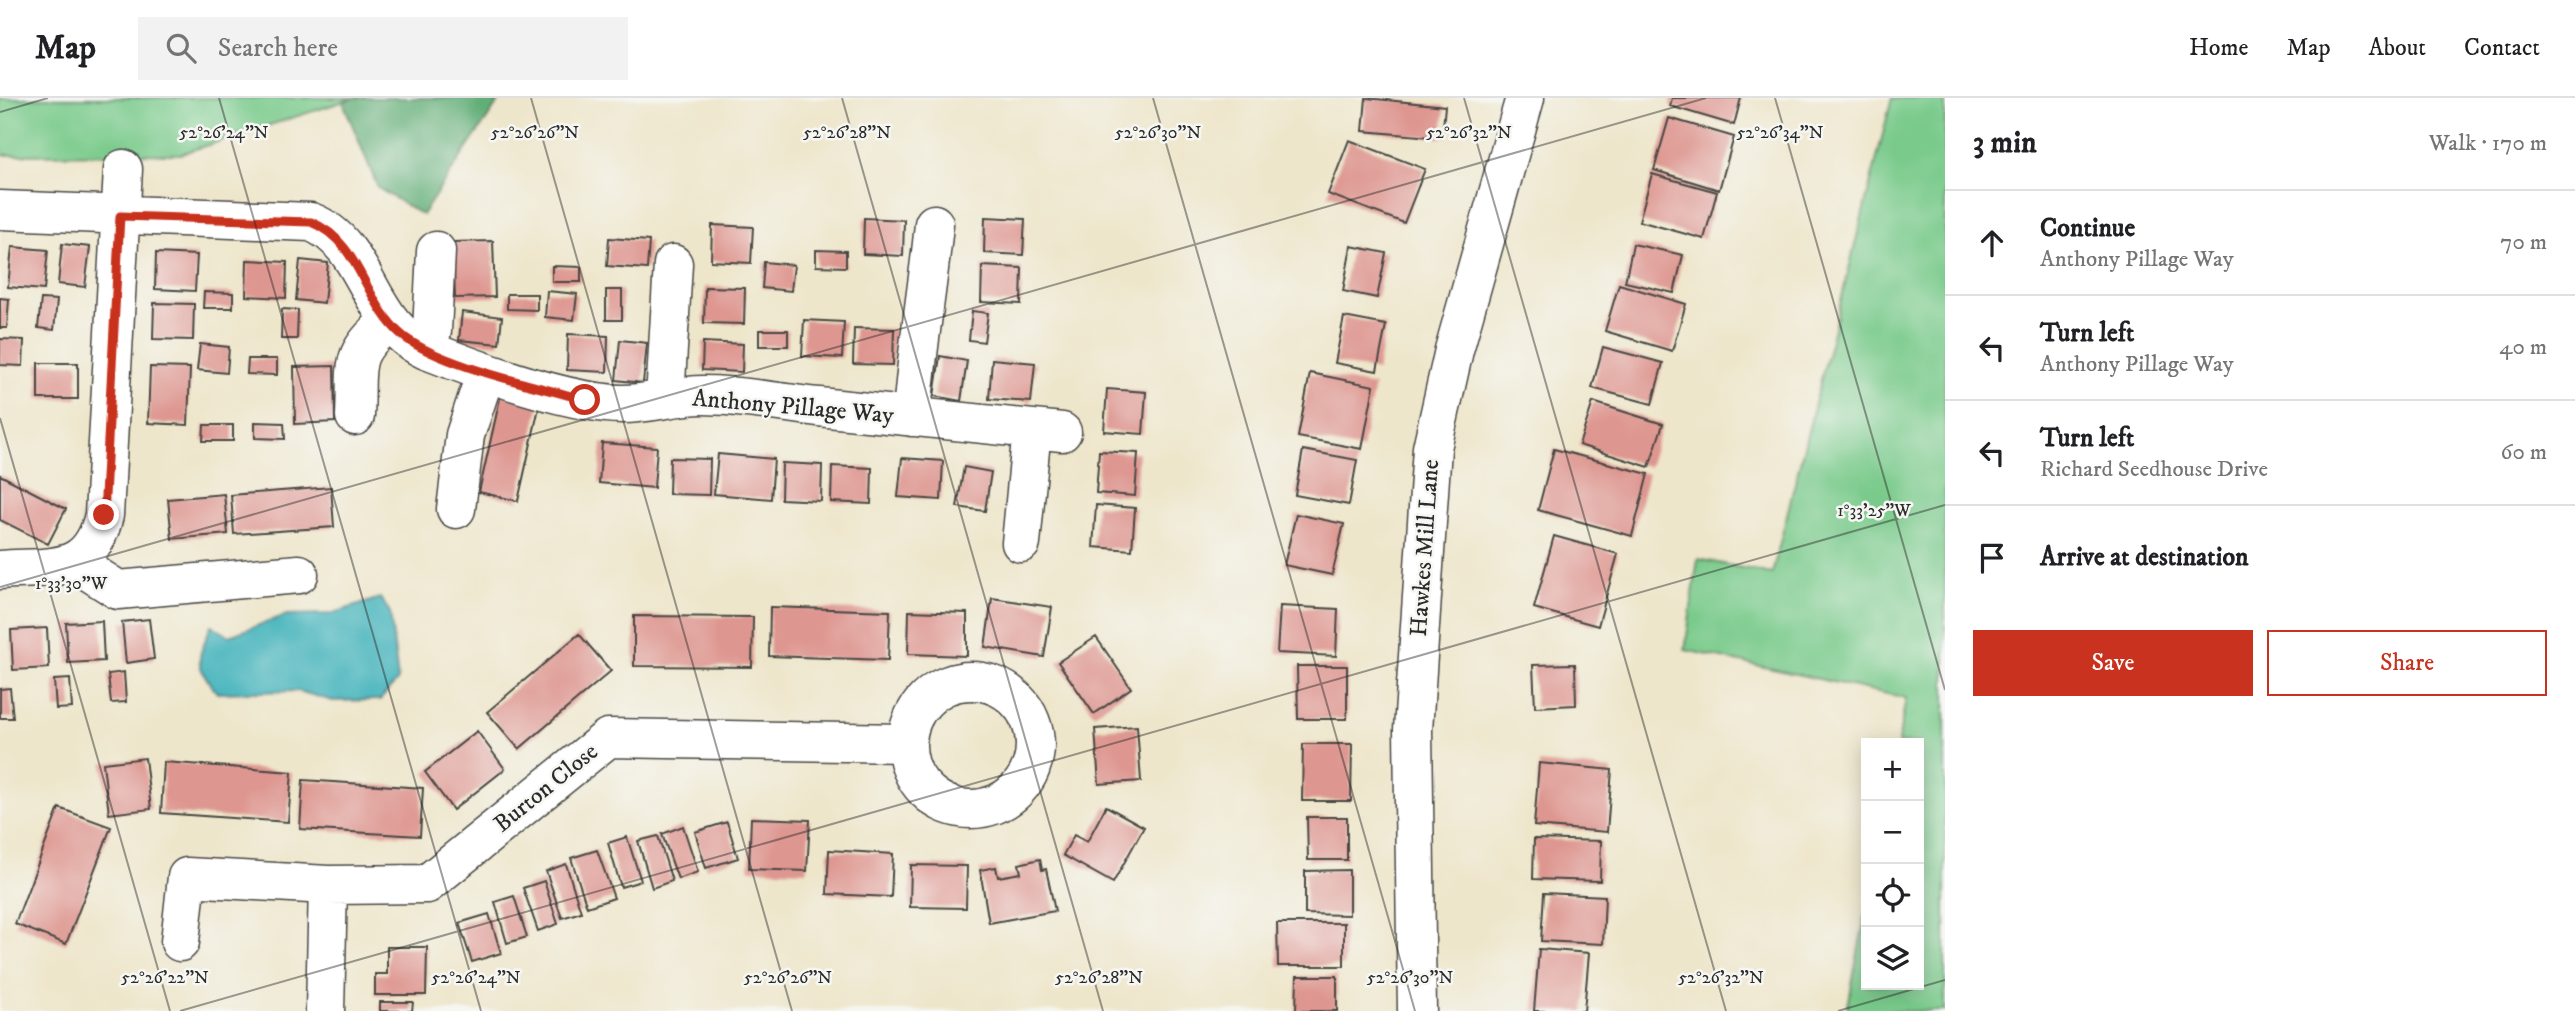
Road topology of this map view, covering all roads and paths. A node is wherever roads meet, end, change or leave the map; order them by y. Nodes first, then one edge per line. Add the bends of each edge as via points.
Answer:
1 (1525, 98) edge
2 (123, 169) dead end
3 (0, 210) edge
4 (120, 216) junction
5 (934, 224) dead end
6 (436, 251) dead end
7 (673, 264) dead end
8 (388, 322) junction
9 (426, 350) junction
10 (486, 372) junction
11 (665, 399) junction
12 (355, 416) dead end
13 (912, 417) junction
14 (456, 509) dead end
15 (1021, 543) dead end
16 (74, 562) junction
17 (0, 570) edge
18 (299, 574) dead end
19 (906, 743) dead end
20 (328, 885) junction
21 (180, 942) dead end
22 (325, 1011) edge
23 (1416, 1011) edge

1 - 23 street, Hawkes Mill Lane via 1454,351 1432,449 1413,730
2 - 4 street
3 - 4 street, Anthony Pillage Way
4 - 8 street, Anthony Pillage Way via 311,222 329,229
4 - 16 street via 104,515 94,545
5 - 13 street
6 - 9 street via 432,331
7 - 11 street
8 - 9 street, Anthony Pillage Way
8 - 12 street via 360,349
9 - 10 street, Anthony Pillage Way
10 - 11 street, Anthony Pillage Way via 585,400 624,404
10 - 14 street via 466,435
11 - 13 street, Anthony Pillage Way via 702,395
13 - 15 street, Anthony Pillage Way via 1047,431
16 - 17 street
16 - 18 street via 118,590
19 - 20 street, Burton Close via 608,738 427,884
20 - 21 street, Burton Close via 187,877
20 - 22 street

